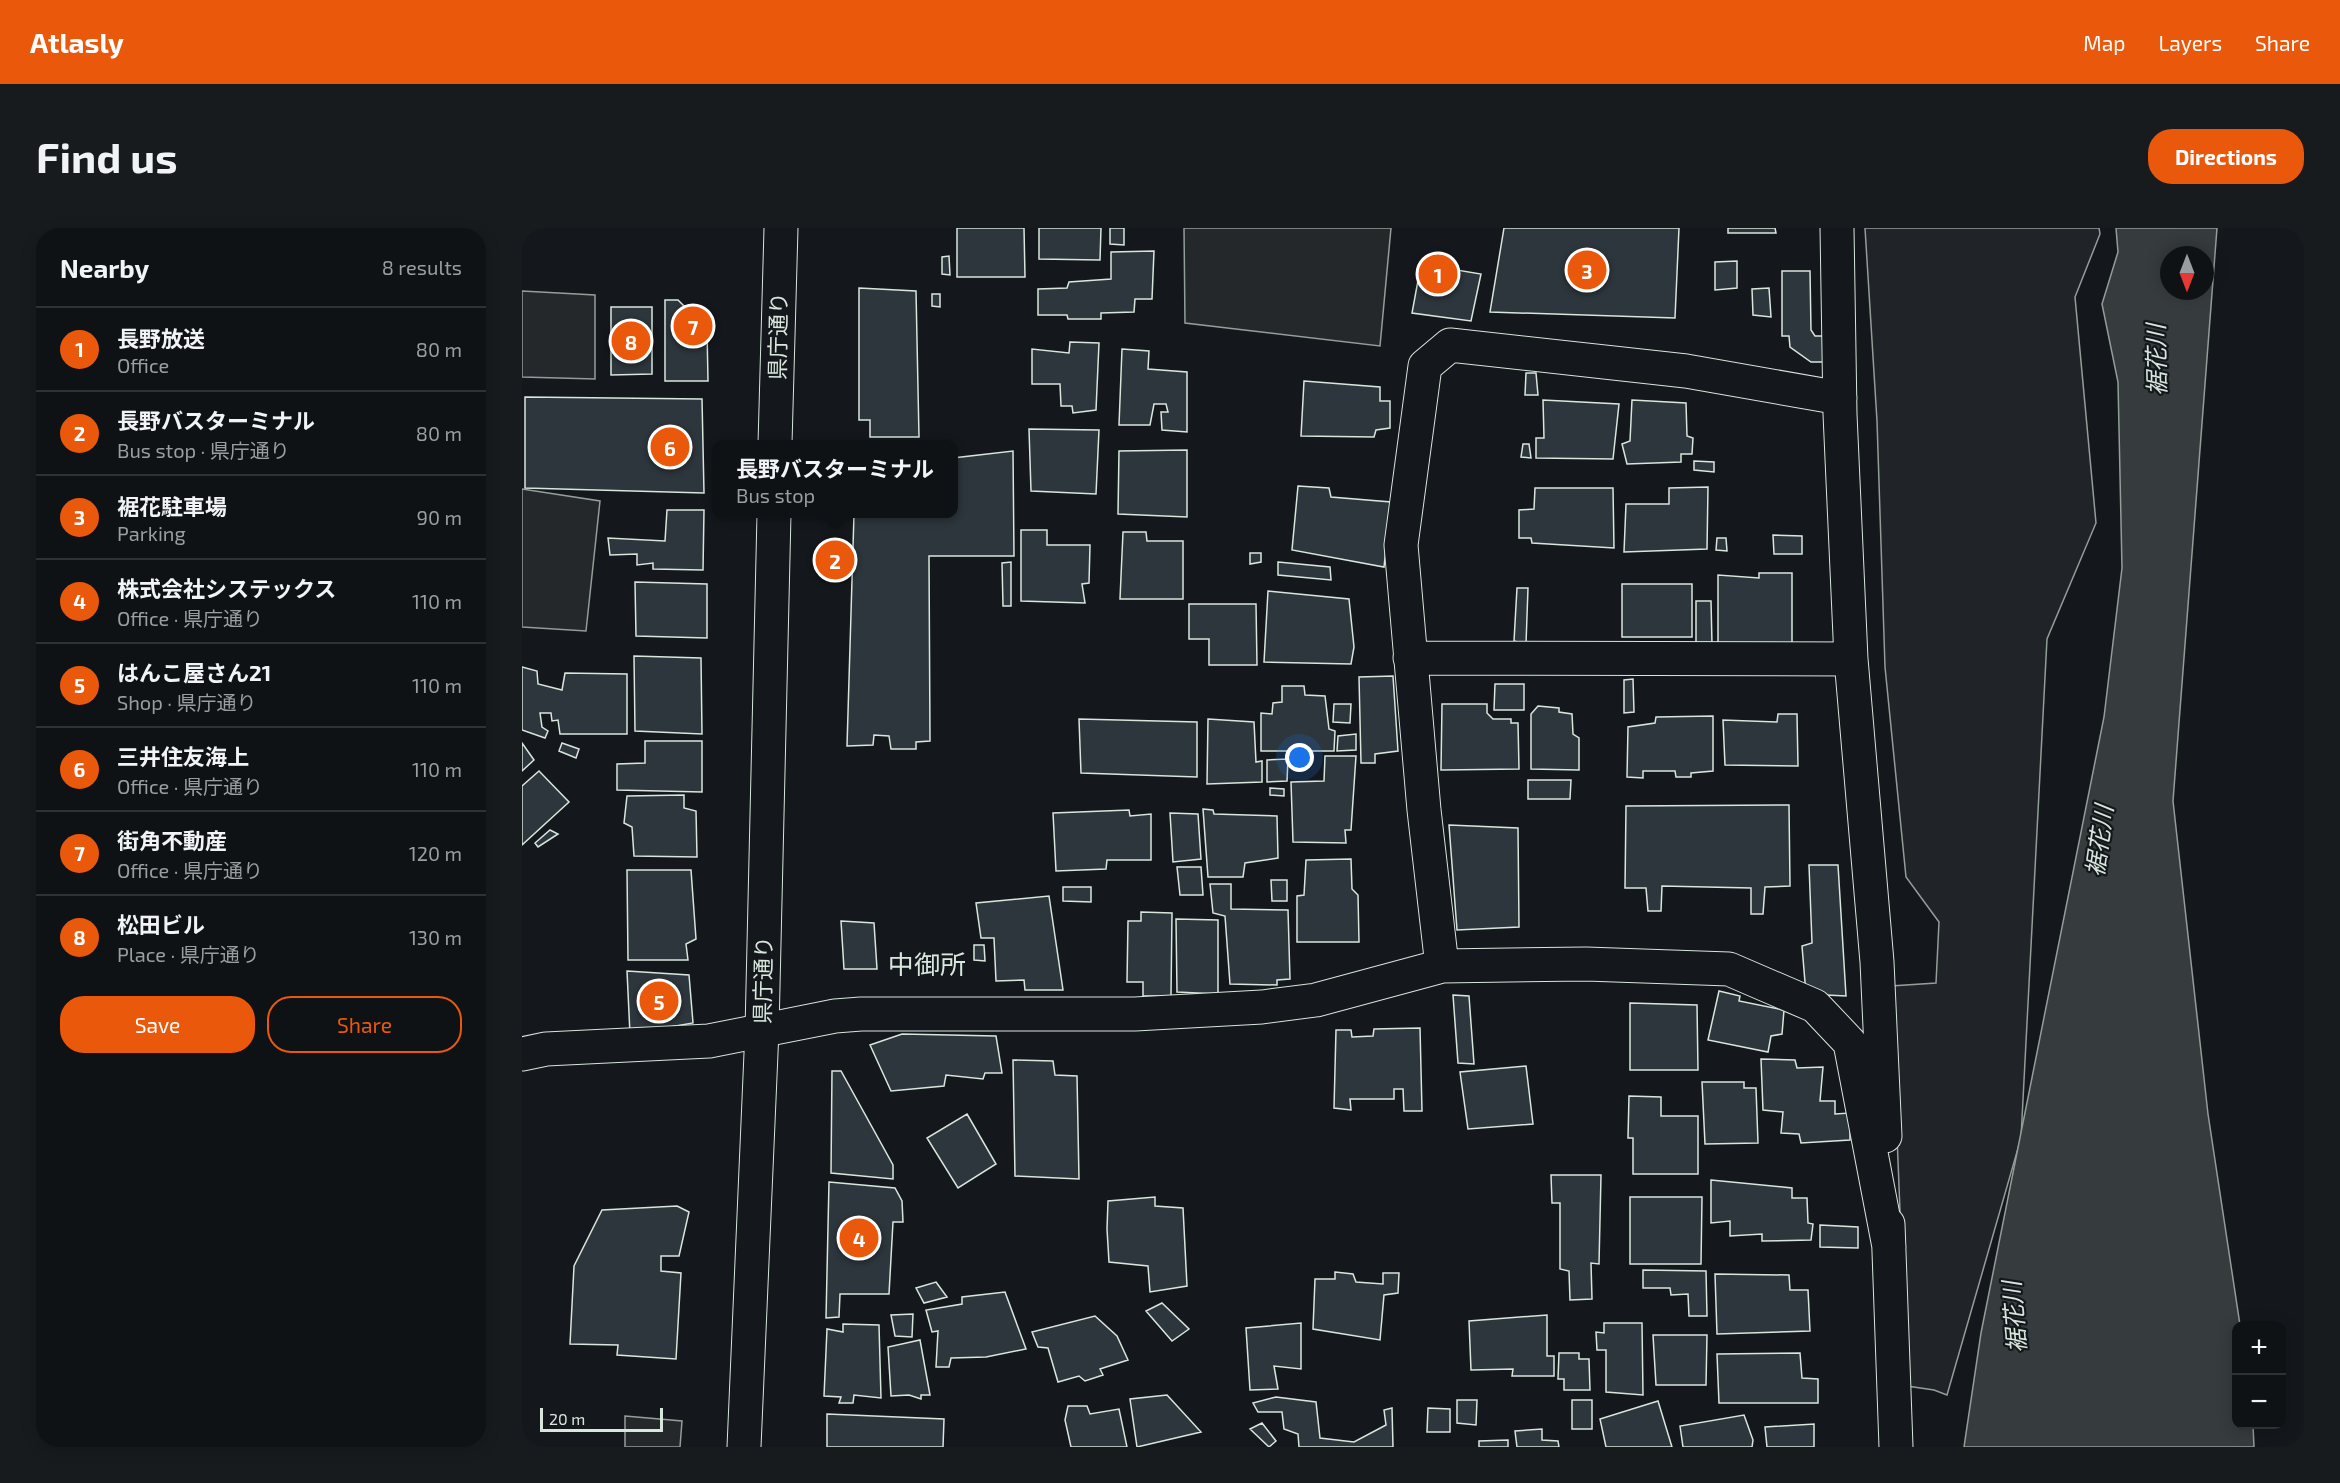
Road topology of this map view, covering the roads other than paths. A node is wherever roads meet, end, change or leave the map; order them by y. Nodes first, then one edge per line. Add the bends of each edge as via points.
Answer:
1 (781, 228) edge
2 (1837, 228) edge
3 (1840, 398) junction
4 (775, 440) edge
5 (774, 518) edge
6 (1410, 658) junction
7 (1851, 659) junction
8 (1442, 966) junction
9 (762, 1030) junction
10 (522, 1054) edge
11 (1889, 1247) junction
12 (744, 1447) edge
13 (1896, 1447) edge

1 - 4 main road, 県庁通り
2 - 3 main road
3 - 6 main road via 1686,371 1450,345 1425,366 1401,545
3 - 7 main road
5 - 9 main road, 県庁通り
6 - 7 main road
6 - 8 main road
7 - 11 main road via 1877,962
8 - 9 main road via 1316,1000 1262,1007 1135,1014 861,1014
8 - 11 main road via 1586,964 1729,969 1815,1006 1850,1042
9 - 10 main road via 709,1041 546,1049
9 - 12 main road, 県庁通り
11 - 13 main road

